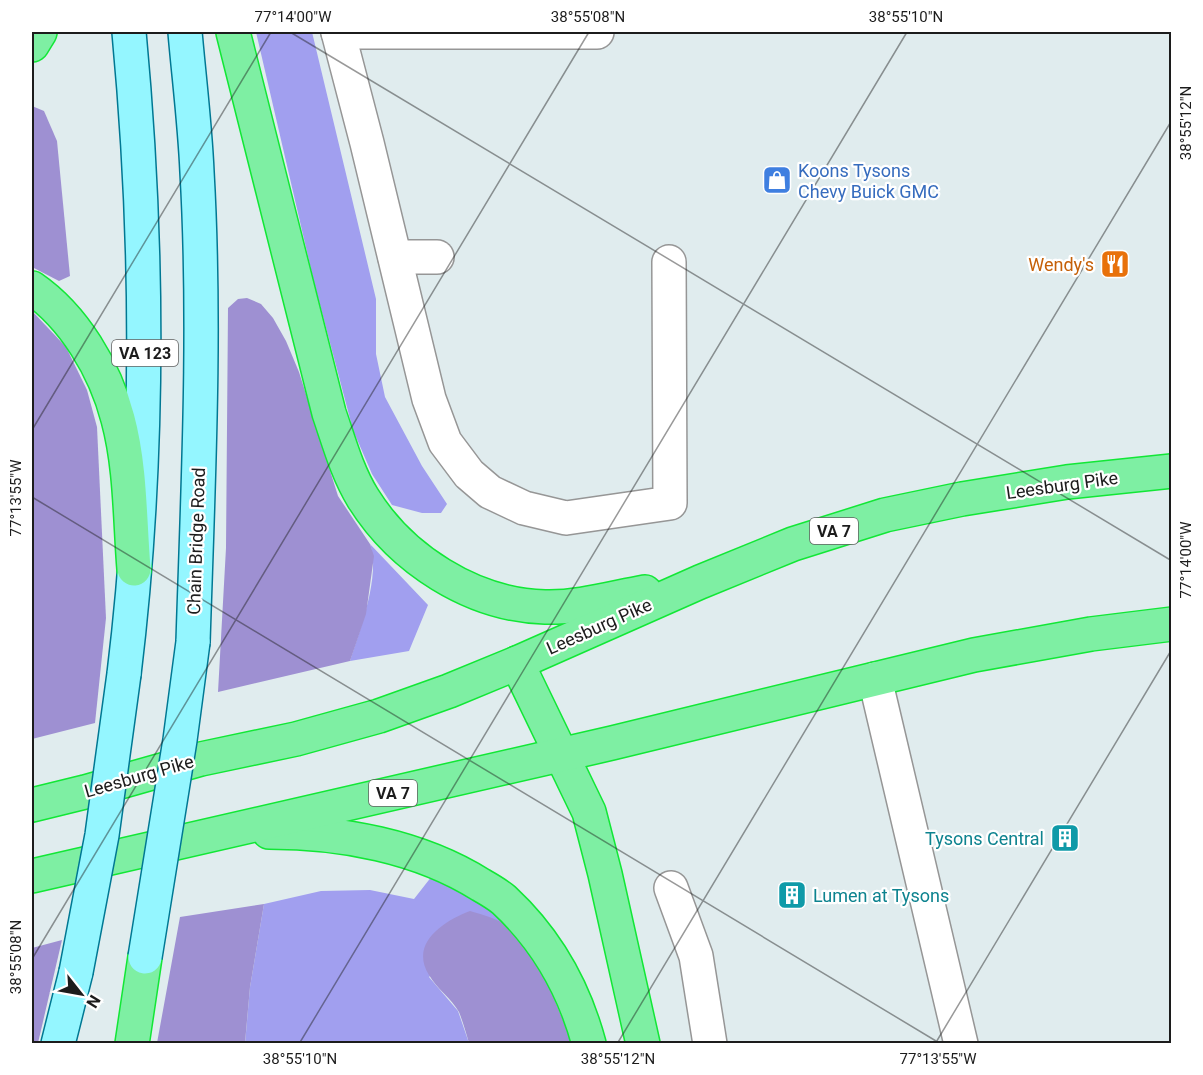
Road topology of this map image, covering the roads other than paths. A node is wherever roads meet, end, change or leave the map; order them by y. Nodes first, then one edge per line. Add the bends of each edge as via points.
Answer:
1 (40, 32) edge
2 (129, 32) edge
3 (185, 32) edge
4 (233, 32) edge
5 (338, 32) edge
6 (597, 32) edge
7 (32, 45) edge
8 (395, 257) junction
9 (437, 257) dead end
10 (669, 262) dead end
11 (32, 288) edge
12 (1172, 471) edge
13 (134, 569) junction
14 (700, 582) junction
15 (1172, 624) edge
16 (517, 663) junction
17 (875, 679) junction
18 (561, 754) junction
19 (32, 791) edge
20 (84, 792) junction
21 (32, 805) edge
22 (225, 832) junction
23 (32, 876) edge
24 (671, 888) dead end
25 (145, 957) junction
26 (58, 1044) edge
27 (120, 1044) edge
28 (132, 1044) edge
29 (589, 1044) edge
30 (643, 1044) edge
31 (710, 1044) edge
32 (961, 1044) edge

1 - 7 highway
2 - 13 main road, VA 123 via 145,324 143,445
3 - 25 main road, Chain Bridge Road / VA 123, bridge via 197,173 200,323 193,642
4 - 14 highway via 329,413 348,470 386,530 447,578 482,596 519,604 560,607
5 - 6 street
5 - 8 street
8 - 9 street
8 - 10 street via 429,399 445,442 469,474 490,492 524,508 566,518 670,503
11 - 13 highway via 80,336 101,374 118,419
12 - 14 highway, Leesburg Pike / VA 7 via 1055,484 885,515 793,544
13 - 26 main road, VA 123, bridge via 102,835
14 - 16 highway, Leesburg Pike / VA 7
15 - 17 highway, VA 7 via 974,655
16 - 18 highway
16 - 20 highway, Leesburg Pike / VA 7 via 379,716
17 - 18 highway, VA 7
17 - 32 street
18 - 22 highway, VA 7
18 - 30 highway via 588,812
19 - 20 highway
20 - 21 highway, Leesburg Pike / VA 7
22 - 23 highway, VA 7
22 - 29 highway via 278,832 386,845 466,875 502,898 535,932 561,971 581,1014
24 - 31 street via 696,956
25 - 27 main road, Chain Bridge Road / VA 123
25 - 28 highway

